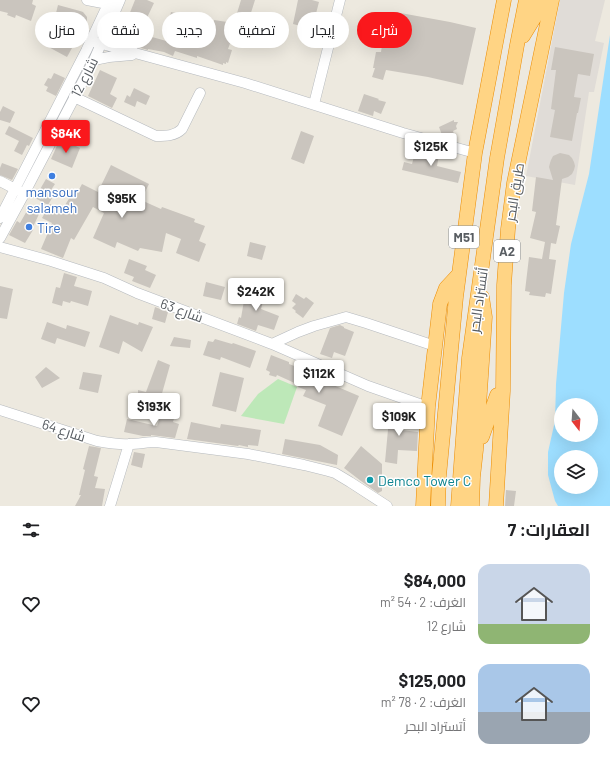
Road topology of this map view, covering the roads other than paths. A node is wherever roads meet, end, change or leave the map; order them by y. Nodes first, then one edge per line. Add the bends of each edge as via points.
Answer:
1 (87, 0) edge
2 (340, 0) edge
3 (504, 0) edge
4 (526, 0) edge
5 (538, 0) edge
6 (552, 0) edge
7 (114, 2) edge
8 (112, 12) edge
9 (91, 41) junction
10 (97, 43) edge
11 (517, 45) junction
12 (99, 48) edge
13 (115, 48) edge
14 (130, 48) edge
15 (140, 55) junction
16 (94, 60) junction
17 (200, 93) dead end
18 (74, 97) junction
19 (314, 104) junction
20 (475, 153) junction
21 (0, 181) edge
22 (15, 189) junction
23 (24, 194) junction
24 (0, 218) edge
25 (0, 238) edge
26 (0, 247) edge
27 (459, 274) junction
28 (480, 285) junction
29 (272, 344) junction
30 (435, 346) junction
31 (503, 391) junction
32 (428, 407) junction
33 (0, 410) edge
34 (128, 444) junction
35 (476, 450) junction
36 (466, 477) junction
37 (110, 506) edge
38 (387, 506) edge
39 (423, 506) edge
40 (438, 506) edge
41 (458, 506) edge
42 (472, 506) edge
43 (478, 506) edge
44 (496, 506) edge

1 - 7 street
2 - 19 street
3 - 20 highway, أتستراد البحر / M51
4 - 11 highway, أتستراد البحر / M51
5 - 11 highway via 534,18
6 - 31 highway, طريق البحر / A2 via 514,183 509,221 504,284
7 - 8 street, شارع 12
7 - 9 street, شارع 12
9 - 10 street
9 - 22 street, شارع 12
11 - 28 highway, أتستراد البحر / M51 via 497,158
12 - 16 street, شارع 12
13 - 15 street
14 - 15 street
15 - 16 street
15 - 19 street
16 - 18 street, شارع 12
17 - 18 street via 182,129 178,133 164,136 156,136
18 - 23 street, شارع 12
19 - 20 street
20 - 27 highway, أتستراد البحر / M51
21 - 22 street
22 - 23 street
22 - 24 street, شارع 12
23 - 25 street, شارع 12
26 - 29 street, شارع 63 via 104,278
27 - 30 highway via 442,296
27 - 40 highway, أتستراد البحر / M51
28 - 35 highway via 485,317
28 - 36 highway, أتستراد البحر / M51 via 469,358
29 - 30 street via 314,326 346,318
29 - 32 street, شارع 63 via 368,386
30 - 32 highway
31 - 35 highway via 498,392
31 - 44 highway, طريق البحر / A2
32 - 39 highway
33 - 34 street, شارع 64 via 97,441
34 - 37 street
34 - 38 street, شارع 64 via 156,442 248,454 304,465 335,473
35 - 36 highway
36 - 41 highway, أتستراد البحر / M51
36 - 42 highway
36 - 43 highway

